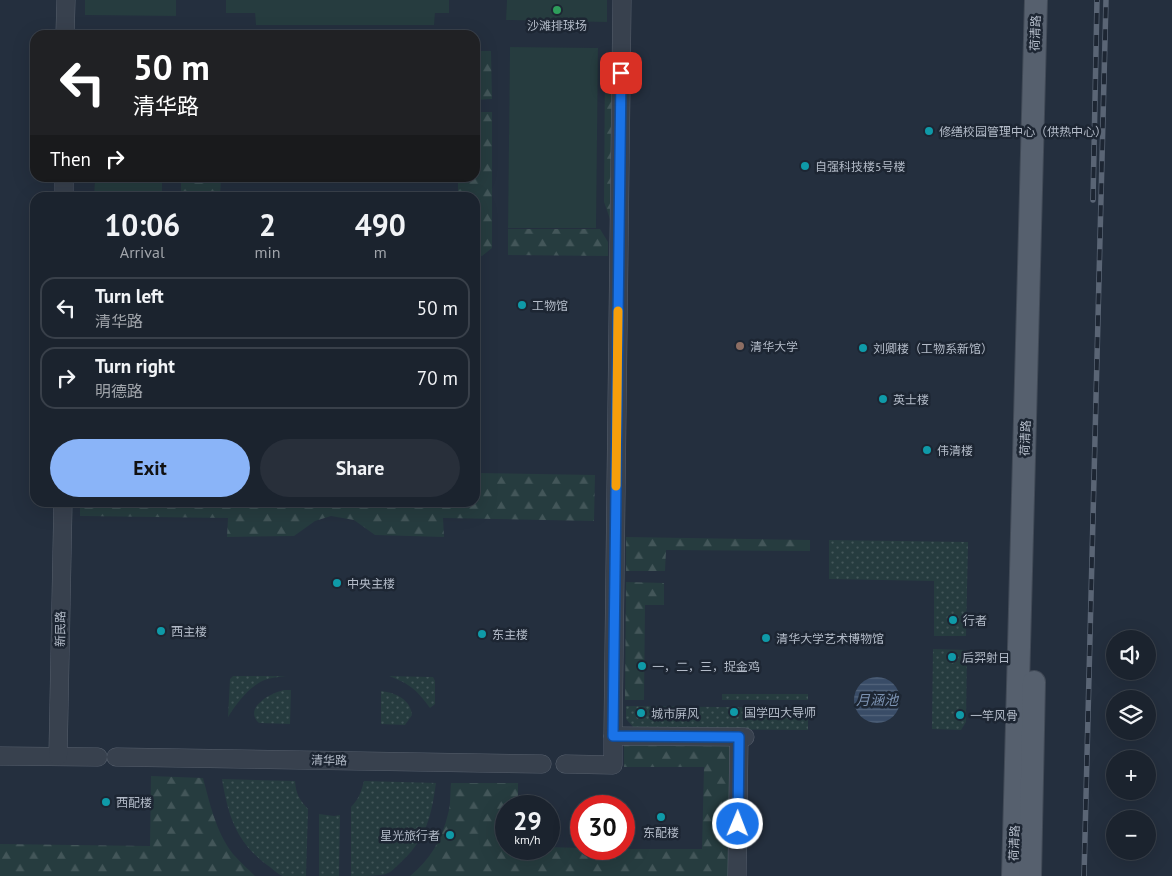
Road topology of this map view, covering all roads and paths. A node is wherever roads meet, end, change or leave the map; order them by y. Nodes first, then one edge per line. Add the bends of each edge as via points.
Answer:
1 (66, 0) edge
2 (622, 0) edge
3 (1036, 0) edge
4 (1051, 0) edge
5 (65, 30) edge
6 (63, 507) edge
7 (613, 736) junction
8 (0, 756) edge
9 (58, 756) junction
10 (98, 757) dead end
11 (116, 757) dead end
12 (542, 764) dead end
13 (565, 764) dead end
14 (737, 876) edge
15 (1013, 876) edge
16 (1030, 876) edge

1 - 5 street
2 - 7 street
3 - 15 main road, 荷清路
4 - 16 main road, 荷清路
6 - 9 street, 新民路
7 - 13 street via 613,765
7 - 14 street via 742,737
8 - 9 street
9 - 10 street
11 - 12 street, 清华路

